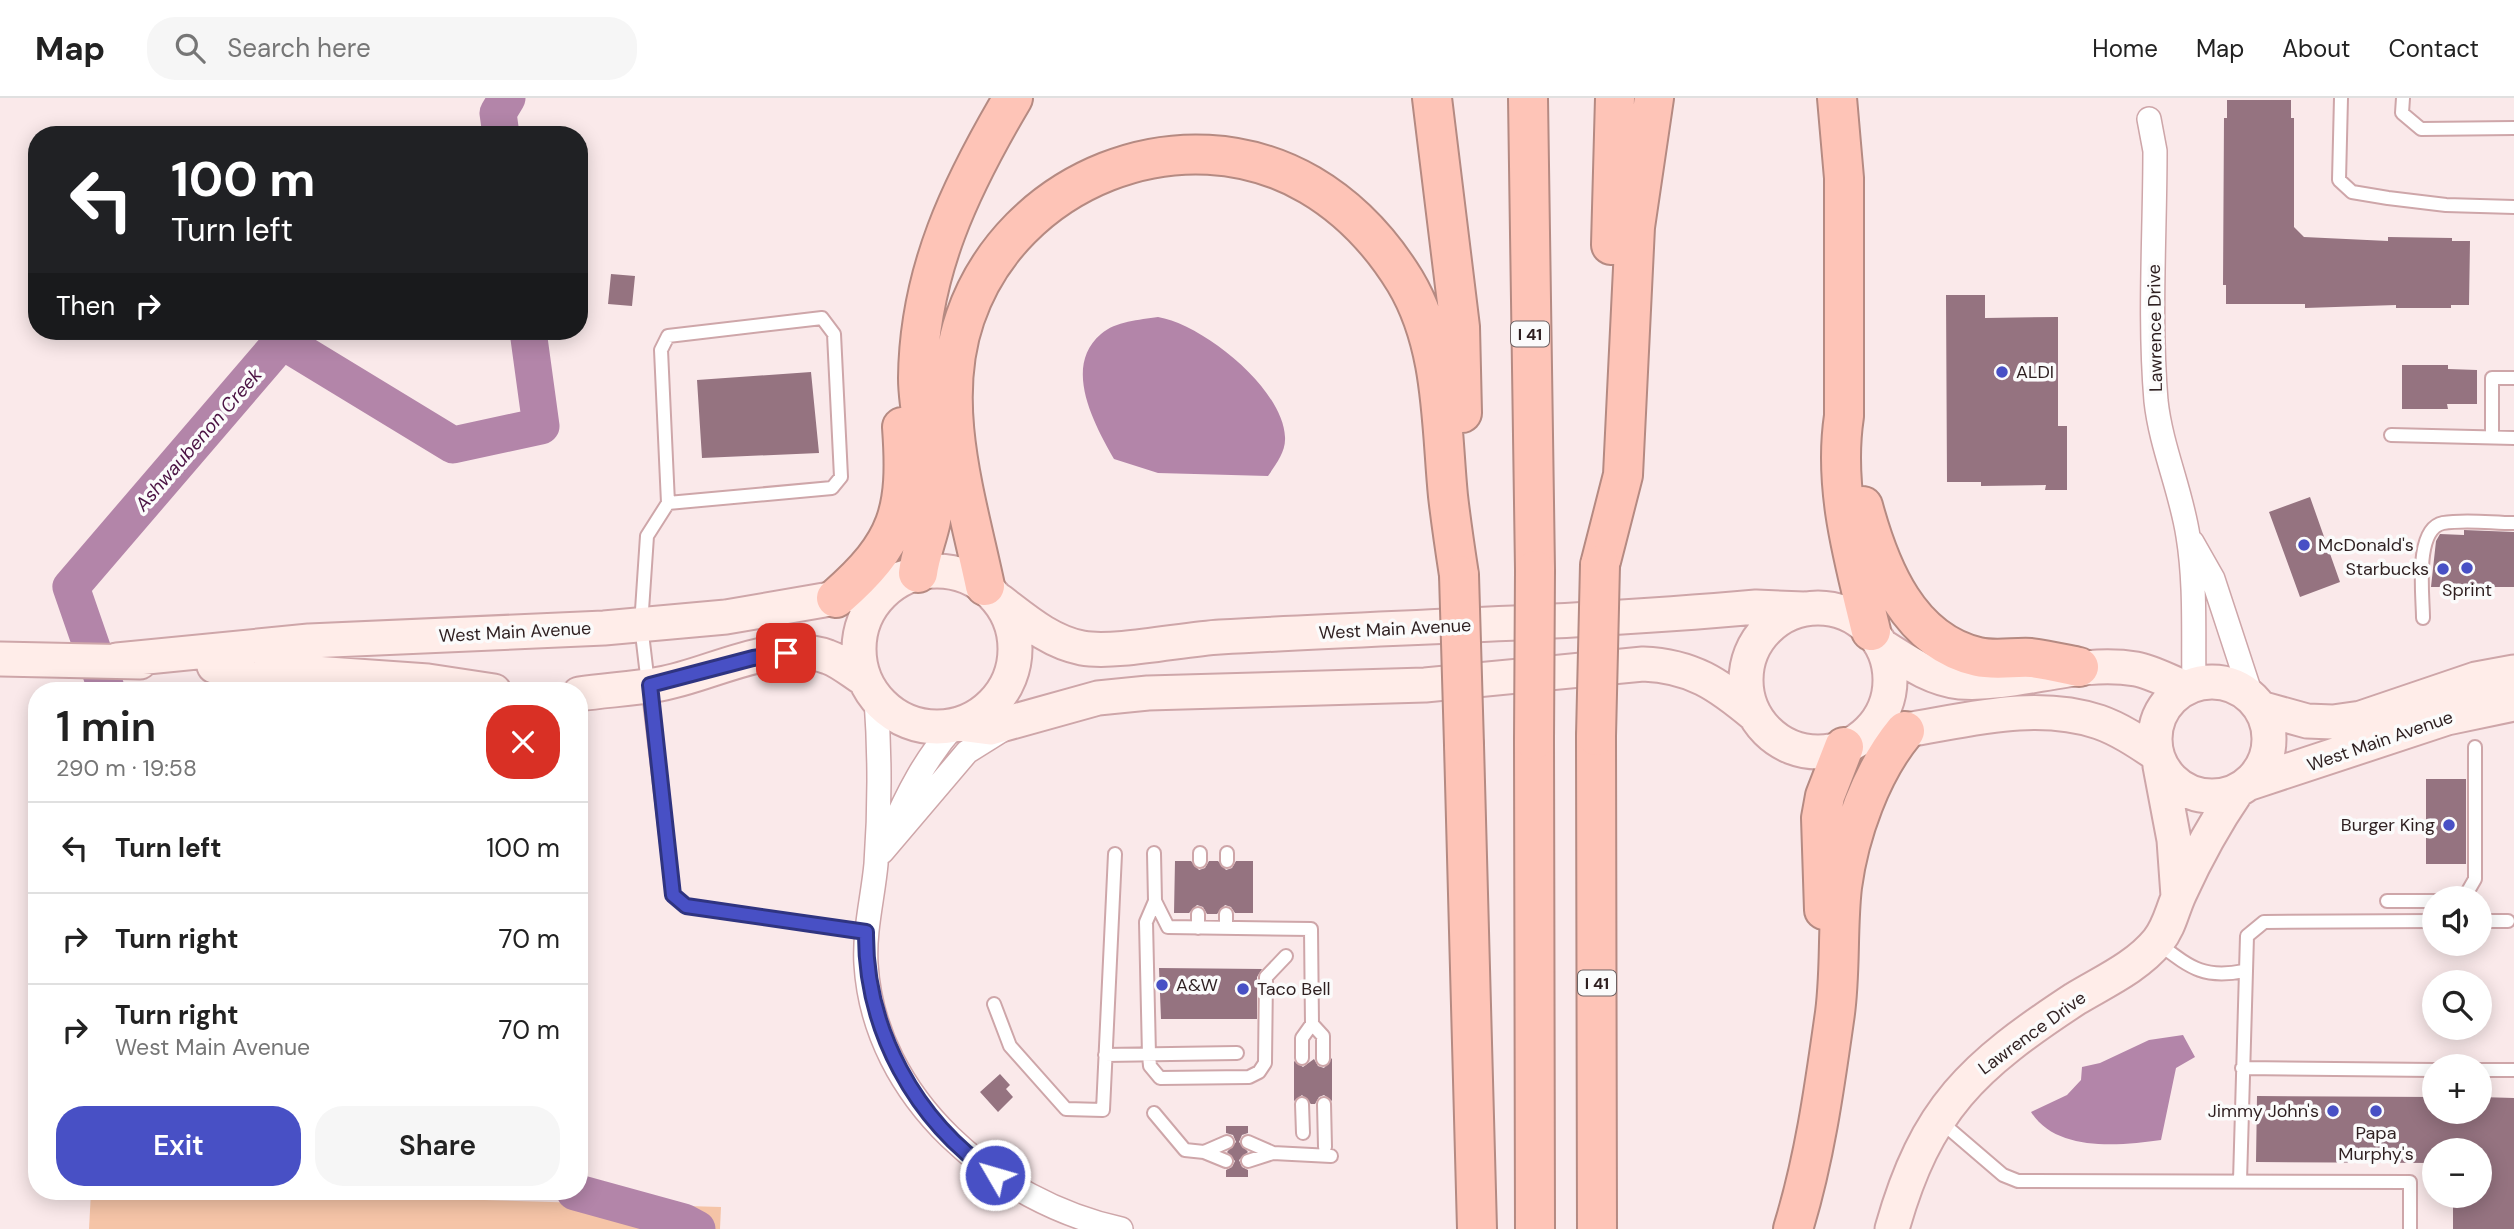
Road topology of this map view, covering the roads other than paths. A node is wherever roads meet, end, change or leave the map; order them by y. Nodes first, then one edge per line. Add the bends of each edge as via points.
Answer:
1 (1013, 98) edge
2 (1432, 98) edge
3 (1528, 98) edge
4 (1615, 98) edge
5 (1654, 98) edge
6 (1837, 98) edge
7 (2341, 98) edge
8 (2403, 98) edge
9 (2149, 118) dead end
10 (2514, 128) edge
11 (2514, 206) edge
12 (924, 317) junction
13 (2514, 378) edge
14 (1844, 416) junction
15 (2391, 435) dead end
16 (2492, 437) junction
17 (2514, 438) edge
18 (668, 503) junction
19 (2514, 523) edge
20 (2188, 534) junction
21 (1600, 565) junction
22 (914, 574) junction
23 (1459, 575) junction
24 (992, 594) junction
25 (836, 598) junction
26 (1804, 609) junction
27 (2423, 618) dead end
28 (641, 625) junction
29 (1877, 639) junction
30 (0, 659) edge
31 (117, 660) junction
32 (2079, 667) junction
33 (2514, 673) edge
34 (430, 682) edge
35 (650, 685) junction
36 (2190, 686) junction
37 (870, 689) junction
38 (588, 693) edge
39 (2256, 703) junction
40 (2514, 704) edge
41 (1755, 715) junction
42 (1017, 720) junction
43 (957, 725) junction
44 (1905, 731) junction
45 (1851, 743) junction
46 (2475, 747) dead end
47 (2158, 759) junction
48 (2242, 788) junction
49 (1154, 853) dead end
50 (1115, 854) dead end
51 (879, 859) junction
52 (2471, 886) edge
53 (2178, 896) junction
54 (1155, 901) junction
55 (2387, 901) dead end
56 (2422, 901) edge
57 (1198, 914) dead end
58 (1226, 914) dead end
59 (2422, 921) edge
60 (2492, 921) edge
61 (2508, 921) dead end
62 (1198, 928) junction
63 (1226, 928) junction
64 (866, 932) junction
65 (2157, 943) junction
66 (1286, 956) dead end
67 (2244, 971) junction
68 (994, 1004) dead end
69 (1312, 1024) junction
70 (1828, 1049) junction
71 (1237, 1053) dead end
72 (1105, 1055) junction
73 (1149, 1055) junction
74 (1302, 1058) dead end
75 (1323, 1059) dead end
76 (2242, 1068) junction
77 (2422, 1070) edge
78 (2492, 1070) edge
79 (2514, 1070) edge
80 (1302, 1104) dead end
81 (1324, 1104) dead end
82 (1154, 1113) dead end
83 (1937, 1118) junction
84 (1303, 1133) dead end
85 (1227, 1142) dead end
86 (1248, 1142) dead end
87 (1204, 1152) junction
88 (1273, 1153) junction
89 (1226, 1161) dead end
90 (1248, 1161) dead end
91 (2240, 1181) junction
92 (1121, 1229) edge
93 (1477, 1229) edge
94 (1535, 1229) edge
95 (1597, 1229) edge
96 (1793, 1229) edge
97 (1893, 1229) edge
98 (2410, 1229) edge

1 - 12 highway via 948,220
2 - 23 highway via 1460,327 1464,488
3 - 94 highway, I 41, bridge via 1535,570
4 - 21 highway, I 41
5 - 21 highway via 1635,227 1623,475
6 - 14 highway via 1844,178
7 - 11 lane via 2339,180 2352,192 2446,205
8 - 10 lane via 2402,113 2421,129
9 - 20 street, Lawrence Drive via 2155,150 2153,362 2161,438
12 - 22 highway via 918,378 933,501
12 - 25 highway via 904,374 905,464 899,516 869,569
13 - 16 lane via 2492,378
14 - 29 highway via 1839,449 1841,489
14 - 32 highway via 1866,516 1889,578 1910,614 1952,649 1980,658 2031,658
15 - 16 lane
16 - 17 lane
18 - 18 lane via 832,488 841,477 834,334 822,318 668,336 661,350
18 - 28 lane via 647,536
19 - 27 lane via 2441,523 2429,533 2423,547
20 - 36 street, Lawrence Drive via 2195,603
20 - 39 street, Lawrence Drive via 2213,579
21 - 95 highway, I 41, bridge via 1595,737
22 - 24 main road via 942,571 964,575
22 - 25 main road, West Main Avenue
22 - 37 main road via 887,588 871,607 861,630 859,655
23 - 24 highway via 1437,372 1406,282 1373,236 1308,184 1232,158 1183,155 1136,160 1086,178 1040,209 1006,244 979,284 964,319 953,369 952,404
23 - 93 highway, bridge
24 - 26 main road, West Main Avenue via 1056,639 1084,648 1756,607
24 - 43 main road via 1012,623 1016,648 1012,673 1000,696 982,713
25 - 28 main road, West Main Avenue via 726,617
26 - 29 main road via 1828,608 1852,616
26 - 41 main road via 1765,631 1752,650 1746,671 1747,694
28 - 31 main road, West Main Avenue via 309,641
28 - 35 lane
29 - 32 main road via 1930,675 1958,682
29 - 45 main road via 1889,666 1887,697 1874,725
30 - 31 main road, West Main Avenue
31 - 34 main road, West Main Avenue
32 - 36 main road via 2137,669
33 - 39 main road, West Main Avenue via 2476,679 2361,718 2333,722 2307,721
35 - 37 main road via 753,658 814,653 830,658
35 - 38 main road
35 - 64 lane via 673,895 686,906
36 - 39 main road via 2206,682 2231,685
36 - 47 main road via 2175,695 2159,715 2154,740
37 - 43 main road via 892,713 911,723
37 - 51 street via 880,757
39 - 48 main road via 2269,730 2267,755 2256,776
40 - 48 main road, West Main Avenue via 2447,718
41 - 42 main road via 1698,674 1672,665 1643,664 1425,685 1148,693 1098,698
41 - 45 main road via 1784,743 1803,750 1824,752
42 - 43 main road via 990,728
42 - 51 street via 967,752
43 - 51 street via 931,753 911,787
44 - 45 main road
44 - 47 main road via 1997,714 2062,715 2096,720 2119,730
44 - 70 highway via 1874,779 1845,875 1835,1020
45 - 70 highway via 1825,796 1821,818
46 - 52 lane via 2475,879
47 - 48 main road via 2176,785 2199,796
47 - 53 main road, Lawrence Drive via 2174,840
48 - 53 main road, Lawrence Drive via 2216,821
49 - 54 lane
50 - 72 lane
51 - 64 street
53 - 65 main road, Lawrence Drive via 2171,922
54 - 62 lane via 1168,927
54 - 73 lane via 1146,922
55 - 56 lane
57 - 62 lane
58 - 63 lane
59 - 67 lane via 2264,922 2247,936
60 - 61 lane
62 - 63 lane
63 - 69 lane via 1311,929
64 - 92 street via 867,978 881,1030 907,1082 942,1129 1016,1189 1064,1212
65 - 67 lane via 2201,972
65 - 83 main road, Lawrence Drive via 1997,1054
66 - 73 lane via 1266,977 1265,1063 1259,1072 1249,1077 1160,1078 1150,1066
67 - 76 lane
68 - 72 lane via 1010,1046 1066,1109 1103,1110
69 - 74 lane via 1301,1038
69 - 75 lane via 1323,1035
70 - 96 highway via 1821,1117
71 - 73 lane
72 - 73 lane
76 - 77 lane
76 - 91 lane
78 - 79 lane
80 - 84 lane
81 - 88 lane via 1328,1152
82 - 87 lane via 1185,1150
83 - 91 lane via 2003,1175 2018,1181
83 - 97 main road, Lawrence Drive via 1917,1154
85 - 87 lane
86 - 88 lane
87 - 89 lane
88 - 90 lane
91 - 98 lane via 2410,1182

